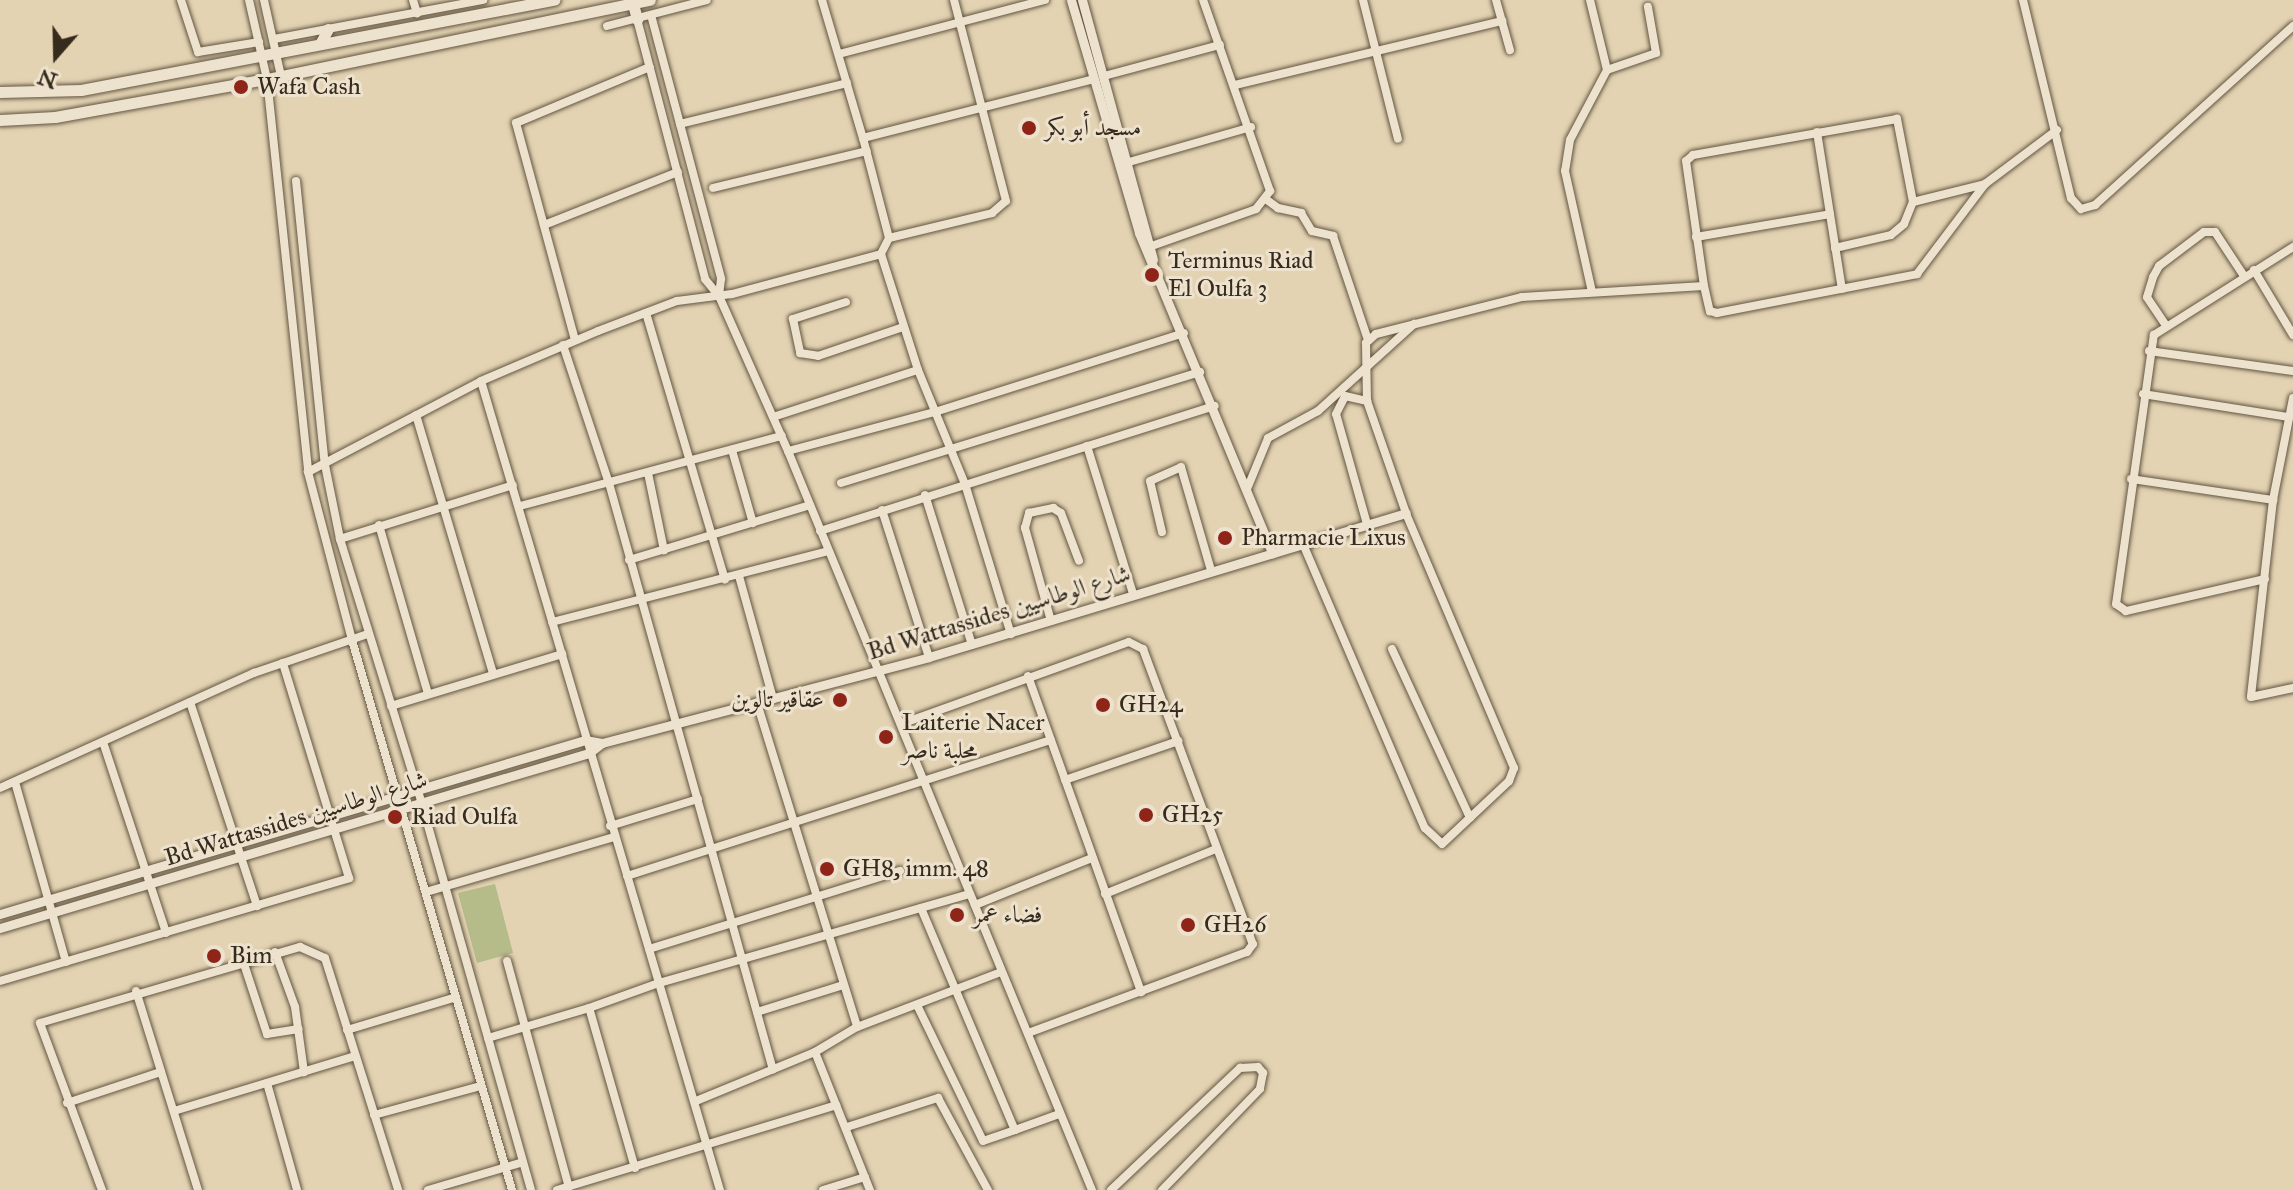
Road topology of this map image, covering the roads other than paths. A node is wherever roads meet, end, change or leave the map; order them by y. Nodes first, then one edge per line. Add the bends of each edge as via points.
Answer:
1 (181, 0) edge
2 (249, 0) edge
3 (264, 0) edge
4 (413, 0) edge
5 (483, 0) edge
6 (650, 0) edge
7 (707, 0) edge
8 (822, 0) edge
9 (954, 0) edge
10 (1045, 0) edge
11 (1071, 0) edge
12 (1082, 0) edge
13 (1203, 0) edge
14 (1363, 0) edge
15 (1496, 0) edge
16 (1590, 0) edge
17 (2023, 0) edge
18 (547, 1) edge
19 (633, 4) junction
20 (1648, 7) dead end
21 (417, 13) junction
22 (651, 15) junction
23 (637, 19) junction
24 (1502, 21) junction
25 (961, 24) junction
26 (607, 26) dead end
27 (328, 29) junction
28 (2291, 30) edge
29 (274, 39) junction
30 (320, 44) junction
31 (1220, 45) junction
32 (260, 48) junction
33 (1510, 50) dead end
34 (1376, 51) junction
35 (276, 52) junction
36 (839, 54) junction
37 (650, 67) junction
38 (1607, 70) junction
39 (281, 76) junction
40 (1099, 78) junction
41 (267, 79) junction
42 (847, 83) junction
43 (1235, 85) junction
44 (0, 92) edge
45 (984, 105) junction
46 (0, 120) edge
47 (680, 124) junction
48 (1251, 127) junction
49 (2057, 130) junction
50 (1817, 132) junction
51 (863, 138) junction
52 (1398, 139) dead end
53 (867, 151) junction
54 (1129, 162) junction
55 (678, 172) junction
56 (296, 181) dead end
57 (1985, 184) junction
58 (713, 188) dead end
59 (1267, 200) junction
60 (1913, 202) junction
61 (1830, 214) junction
62 (544, 225) junction
63 (1696, 237) junction
64 (889, 238) junction
65 (1149, 247) junction
66 (2293, 247) edge
67 (1835, 248) junction
68 (881, 254) junction
69 (2254, 270) junction
70 (2244, 276) junction
71 (1704, 286) junction
72 (306, 289) junction
73 (1842, 289) junction
74 (289, 291) junction
75 (1592, 292) junction
76 (719, 296) junction
77 (846, 302) dead end
78 (646, 313) junction
79 (1415, 323) junction
80 (2165, 324) junction
81 (903, 327) junction
82 (1184, 333) junction
83 (2293, 335) edge
84 (575, 340) junction
85 (1368, 340) junction
86 (563, 345) junction
87 (2149, 351) junction
88 (918, 370) junction
89 (1366, 371) junction
90 (2293, 371) edge
91 (1200, 372) junction
92 (481, 381) junction
93 (2143, 394) junction
94 (2293, 398) edge
95 (1367, 401) junction
96 (1215, 406) junction
97 (938, 411) junction
98 (416, 415) junction
99 (773, 417) junction
100 (2289, 417) junction
101 (782, 436) junction
102 (1087, 446) junction
103 (732, 450) junction
104 (952, 450) junction
105 (788, 451) junction
106 (690, 462) junction
107 (325, 465) junction
108 (308, 472) junction
109 (648, 473) junction
110 (2131, 479) junction
111 (609, 483) junction
112 (841, 483) dead end
113 (965, 484) junction
114 (513, 485) junction
115 (1247, 489) junction
116 (925, 495) junction
117 (2273, 500) junction
118 (443, 505) junction
119 (810, 505) junction
120 (520, 506) junction
121 (882, 510) junction
122 (1406, 513) junction
123 (753, 523) junction
124 (1367, 524) junction
125 (379, 525) junction
126 (820, 531) junction
127 (1162, 532) dead end
128 (712, 536) junction
129 (340, 539) junction
130 (1303, 544) junction
131 (664, 550) junction
132 (828, 551) junction
133 (1272, 553) junction
134 (629, 560) junction
135 (1079, 561) dead end
136 (1211, 570) junction
137 (739, 576) junction
138 (2265, 579) junction
139 (725, 580) junction
140 (1133, 594) junction
141 (640, 600) junction
142 (1051, 621) junction
143 (552, 622) junction
144 (368, 634) junction
145 (1011, 634) junction
146 (352, 640) junction
147 (972, 645) junction
148 (1392, 649) dead end
149 (562, 654) junction
150 (929, 657) junction
151 (283, 663) junction
152 (877, 671) junction
153 (493, 674) junction
154 (1028, 676) junction
155 (2293, 688) edge
156 (428, 694) junction
157 (773, 699) junction
158 (190, 702) junction
159 (757, 703) junction
160 (391, 706) junction
161 (676, 723) junction
162 (901, 724) junction
163 (585, 740) junction
164 (1051, 740) junction
165 (1178, 741) junction
166 (103, 742) junction
167 (602, 743) junction
168 (589, 753) junction
169 (1065, 780) junction
170 (925, 781) junction
171 (15, 782) junction
172 (0, 788) edge
173 (417, 788) junction
174 (400, 794) junction
175 (698, 799) junction
176 (421, 801) junction
177 (404, 808) junction
178 (332, 816) junction
179 (1470, 818) junction
180 (792, 824) junction
181 (610, 826) junction
182 (336, 827) junction
183 (614, 837) junction
184 (238, 845) junction
185 (712, 849) junction
186 (1216, 849) junction
187 (242, 857) junction
188 (1092, 858) junction
189 (900, 871) dead end
190 (145, 872) junction
191 (627, 876) junction
192 (151, 885) junction
193 (443, 886) junction
194 (426, 892) junction
195 (969, 894) junction
196 (1105, 894) junction
197 (50, 899) junction
198 (815, 901) junction
199 (975, 905) junction
200 (257, 906) junction
201 (921, 908) junction
202 (54, 913) junction
203 (0, 914) edge
204 (732, 924) junction
205 (0, 928) edge
206 (166, 933) junction
207 (826, 935) junction
208 (649, 949) junction
209 (275, 952) junction
210 (742, 959) junction
211 (243, 961) junction
212 (507, 961) dead end
213 (66, 962) junction
214 (1001, 972) junction
215 (0, 981) edge
216 (659, 983) junction
217 (843, 985) junction
218 (953, 990) junction
219 (136, 991) junction
220 (1141, 992) junction
221 (456, 997) junction
222 (917, 1005) junction
223 (589, 1008) junction
224 (757, 1012) junction
225 (857, 1027) junction
226 (299, 1029) junction
227 (525, 1029) junction
228 (347, 1030) junction
229 (1028, 1033) junction
230 (488, 1038) junction
231 (815, 1052) junction
232 (355, 1056) junction
233 (773, 1070) junction
234 (161, 1072) junction
235 (304, 1072) junction
236 (267, 1083) junction
237 (481, 1086) junction
238 (696, 1101) junction
239 (67, 1103) junction
240 (836, 1105) junction
241 (174, 1111) junction
242 (1059, 1114) junction
243 (374, 1115) junction
244 (847, 1127) junction
245 (1015, 1130) junction
246 (707, 1146) junction
247 (523, 1162) junction
248 (506, 1168) junction
249 (635, 1168) junction
250 (865, 1177) junction
251 (569, 1187) junction
252 (102, 1190) edge
253 (198, 1190) edge
254 (297, 1190) edge
255 (398, 1190) edge
256 (428, 1190) edge
257 (512, 1190) edge
258 (531, 1190) edge
259 (557, 1190) edge
260 (720, 1190) edge
261 (823, 1190) edge
262 (870, 1190) edge
263 (988, 1190) edge
264 (1092, 1190) edge
265 (1111, 1190) edge
266 (1162, 1190) edge

1 - 32 street via 198,52
2 - 32 street
3 - 29 street
4 - 21 street
5 - 21 street
6 - 19 main road
7 - 22 street
8 - 36 street
9 - 25 street
10 - 25 street
11 - 40 street
12 - 40 street
13 - 31 street
14 - 34 street
15 - 24 street
16 - 38 street
17 - 49 street
18 - 30 main road
19 - 23 main road
19 - 39 main road
20 - 38 street via 1656,53
21 - 27 street
22 - 23 street
22 - 47 street
23 - 26 street
23 - 37 street
24 - 33 street
24 - 34 street
25 - 36 street
25 - 45 street
27 - 29 street
27 - 30 main road
28 - 49 street via 2091,208 2078,208 2071,198
29 - 35 street
30 - 35 main road
31 - 40 street
31 - 43 street
32 - 35 main road
32 - 41 street
32 - 44 main road via 81,90
34 - 43 street
34 - 52 street
35 - 39 street
36 - 42 street
37 - 55 street
37 - 62 street via 518,120
38 - 75 street via 1565,158
39 - 41 main road
40 - 45 street
40 - 54 street
40 - 65 street
41 - 46 main road via 55,117
41 - 74 street
42 - 47 street
42 - 51 street
43 - 48 street
45 - 51 street
45 - 64 street via 1006,193 1003,206
47 - 76 street via 721,279
48 - 54 street
48 - 59 street via 1270,182
49 - 57 street
50 - 60 street via 1897,119
50 - 61 street
50 - 63 street via 1688,158
51 - 53 street
53 - 58 street
53 - 64 street
54 - 65 street
55 - 62 street
55 - 76 street via 705,279
56 - 72 street
57 - 60 street
57 - 73 street via 1924,270
59 - 65 street via 1256,209
59 - 85 street via 1301,213 1312,231 1333,236
60 - 67 street via 1896,233
61 - 63 street
61 - 67 street
62 - 84 street
63 - 71 street
64 - 68 street
65 - 82 street
66 - 69 street
67 - 73 street
68 - 76 street
68 - 81 street
69 - 70 street
69 - 83 street
70 - 80 street
70 - 80 street via 2215,232 2204,232 2159,266 2153,277 2147,297
71 - 73 street via 1710,311 1717,313
71 - 75 street
72 - 74 street
72 - 107 street
74 - 108 street
75 - 79 street via 1522,297
76 - 78 street via 677,301
76 - 99 street
77 - 81 street via 793,319 800,353 818,356
78 - 84 street
78 - 106 street
79 - 85 street
79 - 89 street
80 - 87 street
81 - 88 street
82 - 91 street
82 - 97 street
84 - 86 street
85 - 89 street
86 - 92 street
86 - 111 street
87 - 90 street
87 - 93 street
88 - 97 street
88 - 99 street
89 - 95 street
89 - 115 street via 1318,411 1268,438
91 - 96 street
91 - 104 street
92 - 98 street
92 - 114 street
93 - 100 street
93 - 110 street
94 - 100 street
95 - 122 street
95 - 124 street via 1345,396 1336,414
96 - 102 street
96 - 115 street
97 - 104 street
97 - 105 street
98 - 107 street
98 - 118 street
99 - 101 street
100 - 117 street
101 - 103 street
101 - 105 street
102 - 113 street
102 - 140 street
103 - 106 street
103 - 123 street
104 - 112 street
104 - 113 street
105 - 119 street
106 - 109 street
106 - 128 street
107 - 108 street
107 - 129 street
108 - 146 street
109 - 111 street
109 - 131 street
110 - 117 street
110 - 138 street via 2119,608 2126,611
111 - 120 street
111 - 134 street
113 - 116 street
113 - 145 street
114 - 118 street
114 - 120 street
115 - 133 street
116 - 121 street
116 - 147 street
117 - 138 street
118 - 125 street
118 - 153 street
119 - 123 street
119 - 126 street
120 - 143 street
121 - 126 street
121 - 150 street
122 - 124 street, Bd Wattassides شارع الوطاسيين
122 - 179 street via 1513,764 1509,781
123 - 128 street
124 - 130 street, Bd Wattassides شارع الوطاسيين
125 - 129 street
125 - 156 street
126 - 132 street
127 - 136 street via 1150,481 1177,466 1186,472
128 - 131 street
128 - 139 street
129 - 144 street
130 - 133 street, Bd Wattassides شارع الوطاسيين
130 - 179 street via 1431,837 1442,844
131 - 134 street
132 - 137 street
132 - 152 street
133 - 136 street, Bd Wattassides شارع الوطاسيين
134 - 141 street
135 - 142 street via 1061,513 1053,508 1029,513 1025,528
136 - 140 street, Bd Wattassides شارع الوطاسيين
137 - 139 street
137 - 157 street
138 - 155 street via 2251,697
139 - 141 street
140 - 142 street, Bd Wattassides شارع الوطاسيين
141 - 143 street
141 - 161 street
142 - 145 street, Bd Wattassides شارع الوطاسيين
143 - 149 street
144 - 146 street
144 - 160 street
145 - 147 street, Bd Wattassides شارع الوطاسيين
146 - 151 street
146 - 174 street
147 - 150 street, Bd Wattassides شارع الوطاسيين
148 - 179 street
149 - 153 street
149 - 163 street
150 - 152 street, Bd Wattassides شارع الوطاسيين
151 - 158 street
151 - 178 street
152 - 157 street, Bd Wattassides شارع الوطاسيين
152 - 162 street
153 - 156 street
154 - 162 street
154 - 164 street
154 - 165 street via 1137,643
156 - 160 street
157 - 159 street, Bd Wattassides شارع الوطاسيين
158 - 166 street
158 - 184 street
159 - 161 street, Bd Wattassides شارع الوطاسيين
159 - 180 street
160 - 173 street
161 - 167 street, Bd Wattassides شارع الوطاسيين
161 - 175 street
162 - 170 street
163 - 167 street, Bd Wattassides شارع الوطاسيين
163 - 168 street
163 - 173 street, Bd Wattassides شارع الوطاسيين
164 - 169 street
164 - 170 street
165 - 169 street
165 - 186 street
166 - 171 street
166 - 190 street
167 - 168 street, Bd Wattassides شارع الوطاسيين
168 - 176 street, Bd Wattassides شارع الوطاسيين
168 - 181 street
169 - 188 street
170 - 180 street
170 - 195 street
171 - 172 street
171 - 197 street
173 - 174 street, Bd Wattassides شارع الوطاسيين
173 - 176 street
174 - 177 street
174 - 178 street, Bd Wattassides شارع الوطاسيين
175 - 181 street
175 - 185 street
176 - 177 street, Bd Wattassides شارع الوطاسيين
176 - 193 street
177 - 182 street, Bd Wattassides شارع الوطاسيين
177 - 194 street
178 - 182 street
178 - 184 street, Bd Wattassides شارع الوطاسيين
180 - 185 street
180 - 198 street
181 - 183 street
182 - 187 street, Bd Wattassides شارع الوطاسيين
182 - 200 street via 349,878
183 - 191 street
183 - 193 street
184 - 187 street
184 - 190 street, Bd Wattassides شارع الوطاسيين
185 - 191 street
185 - 204 street
186 - 196 street
186 - 220 street via 1237,910 1254,936 1252,947
187 - 192 street, Bd Wattassides شارع الوطاسيين
187 - 200 street
188 - 196 street
188 - 199 street
189 - 198 street
190 - 192 street
190 - 197 street, Bd Wattassides شارع الوطاسيين
191 - 208 street
192 - 202 street, Bd Wattassides شارع الوطاسيين
192 - 206 street
193 - 194 street
193 - 230 street
194 - 221 street
195 - 199 street
195 - 201 street
196 - 220 street
197 - 202 street
197 - 203 street, Bd Wattassides شارع الوطاسيين
198 - 204 street
198 - 207 street
199 - 214 street
200 - 206 street
201 - 207 street
201 - 218 street
202 - 205 street, Bd Wattassides شارع الوطاسيين
202 - 213 street
204 - 208 street
204 - 210 street
206 - 213 street
207 - 210 street
207 - 217 street
208 - 216 street
209 - 211 street
209 - 226 street
209 - 228 street via 307,947 325,958
210 - 216 street
210 - 224 street
211 - 219 street
211 - 226 street via 267,1034
212 - 227 street
213 - 215 street
214 - 218 street
214 - 229 street
216 - 223 street
216 - 238 street
217 - 224 street
217 - 225 street
218 - 222 street
218 - 245 street
219 - 234 street
219 - 239 street via 40,1023
220 - 229 street
221 - 228 street
221 - 237 street
222 - 225 street
222 - 245 street via 983,1141
223 - 227 street
223 - 249 street
224 - 233 street
225 - 231 street
226 - 235 street
227 - 230 street
227 - 251 street
228 - 232 street
229 - 242 street
230 - 247 street
231 - 233 street
231 - 240 street
232 - 235 street
232 - 243 street
233 - 238 street
234 - 239 street
234 - 241 street
235 - 236 street
236 - 241 street
236 - 254 street
237 - 243 street
237 - 248 street
238 - 246 street
239 - 252 street
240 - 244 street
240 - 246 street
241 - 253 street
242 - 245 street
242 - 264 street
243 - 255 street
244 - 250 street
244 - 263 street via 938,1098
246 - 249 street
246 - 260 street
247 - 248 street
247 - 258 street
248 - 256 street
248 - 257 street
249 - 251 street
250 - 261 street
250 - 262 street
251 - 259 street
265 - 266 street via 1240,1068 1258,1067 1263,1073 1260,1089

